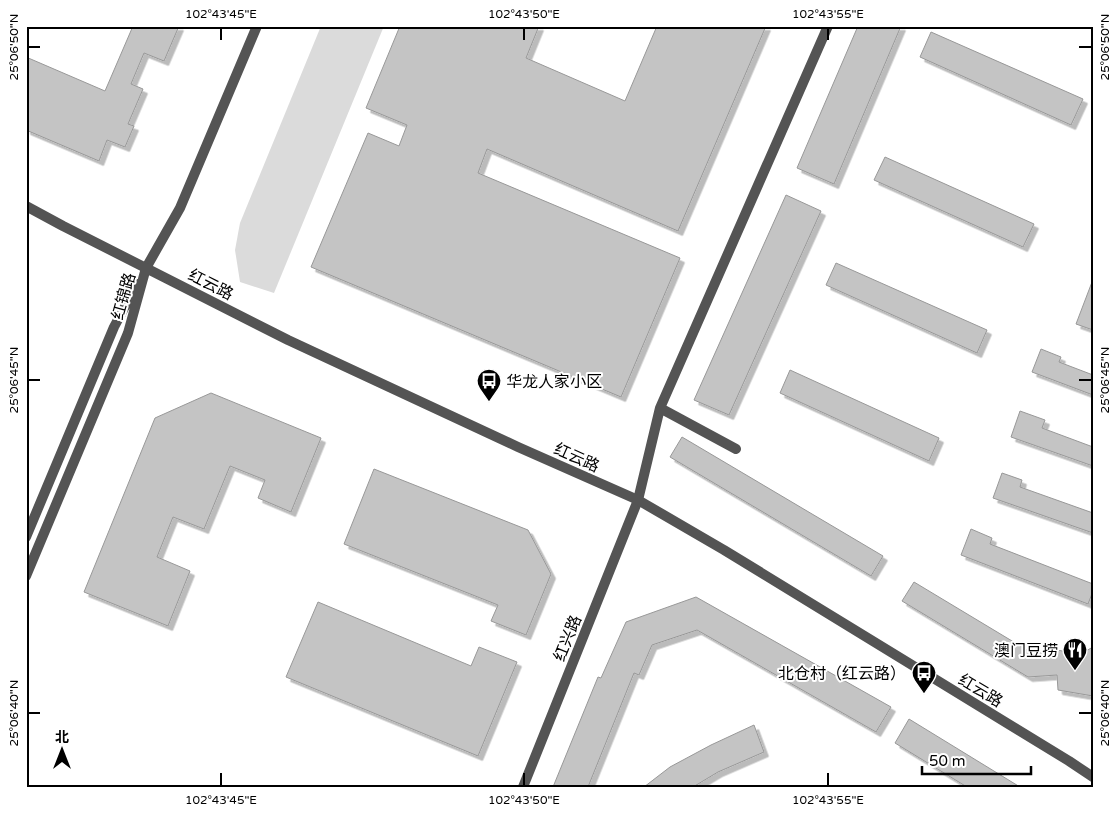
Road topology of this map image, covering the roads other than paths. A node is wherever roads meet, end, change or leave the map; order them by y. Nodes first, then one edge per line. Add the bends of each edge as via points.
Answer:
1 (257, 26) edge
2 (828, 26) edge
3 (26, 206) edge
4 (146, 268) junction
5 (660, 408) junction
6 (736, 449) dead end
7 (638, 500) junction
8 (26, 537) edge
9 (26, 576) edge
10 (1093, 777) edge
11 (523, 787) edge

1 - 4 street via 180,208
2 - 5 street, 红兴路
3 - 4 street, 红云路
4 - 7 street, 红云路 via 297,344
4 - 8 street, 红锦路 via 114,327
4 - 9 street, 红锦路 via 128,333
5 - 6 street
5 - 7 street, 红兴路
7 - 10 street, 红云路
7 - 11 street, 红兴路

